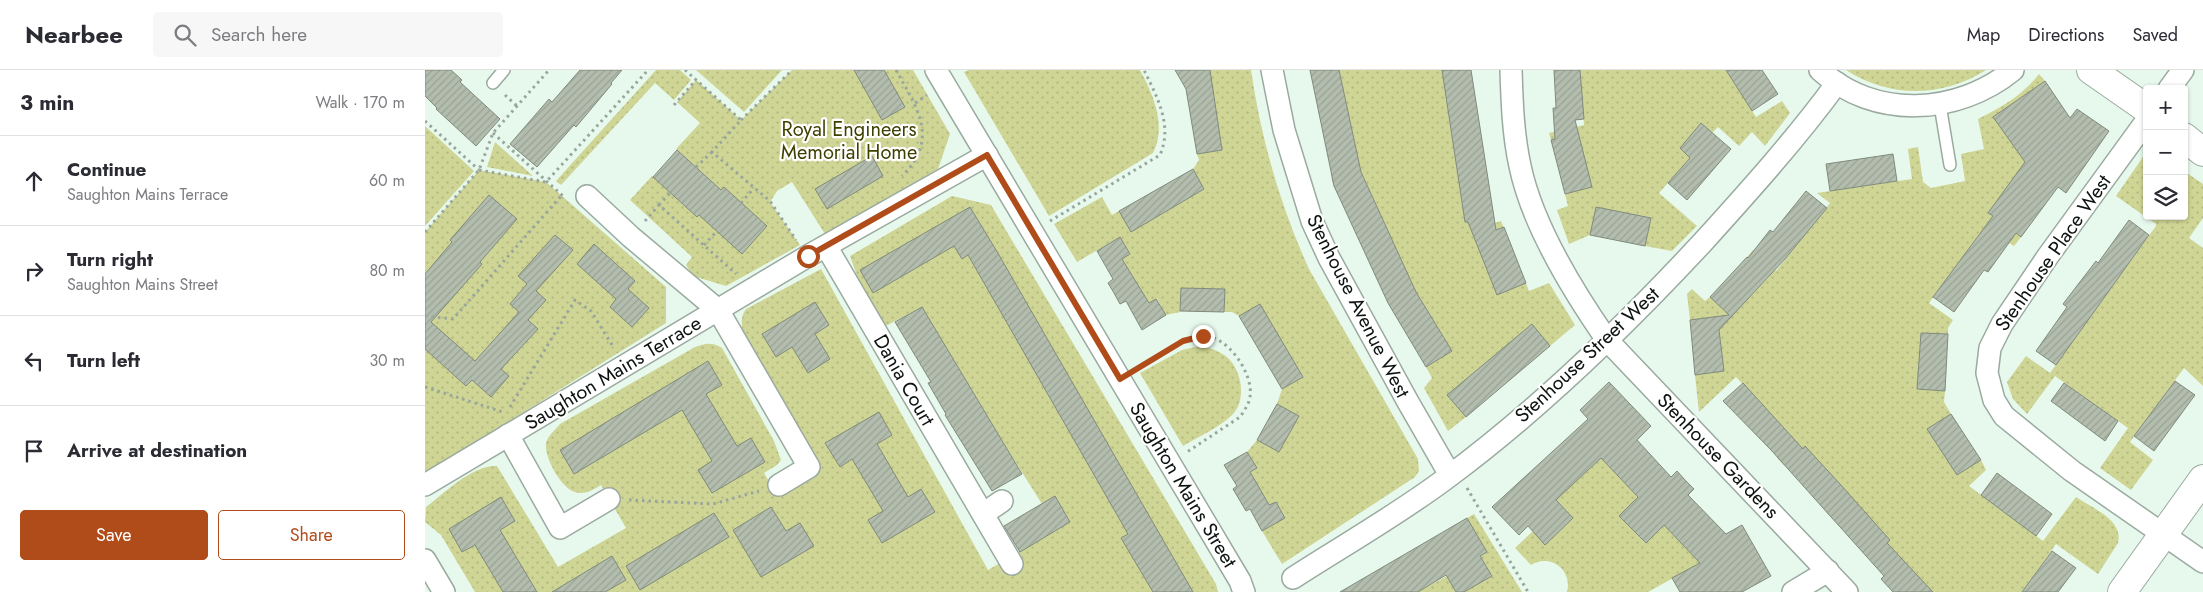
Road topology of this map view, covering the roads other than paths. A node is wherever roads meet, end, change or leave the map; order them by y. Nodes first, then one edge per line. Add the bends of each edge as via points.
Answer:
1 (504, 70) edge
2 (936, 70) edge
3 (1272, 70) edge
4 (1511, 70) edge
5 (1820, 70) edge
6 (2013, 70) edge
7 (2091, 70) edge
8 (2183, 70) edge
9 (493, 83) dead end
10 (1837, 83) junction
11 (2172, 85) edge
12 (1940, 105) junction
13 (2143, 106) edge
14 (2143, 125) edge
15 (2188, 140) edge
16 (2203, 152) edge
17 (987, 155) junction
18 (1950, 165) dead end
19 (587, 196) dead end
20 (817, 251) junction
21 (718, 310) junction
22 (1607, 340) junction
23 (508, 435) junction
24 (1453, 473) junction
25 (2203, 479) edge
26 (425, 485) edge
27 (779, 485) road end
28 (609, 499) road end
29 (1002, 501) dead end
30 (983, 514) junction
31 (2163, 534) junction
32 (425, 560) edge
33 (2203, 562) edge
34 (1012, 564) dead end
35 (1828, 571) junction
36 (1293, 578) dead end
37 (1243, 591) edge
38 (444, 592) edge
39 (1793, 592) edge
40 (1847, 592) edge
41 (2122, 592) edge

1 - 9 lane
2 - 17 street, Saughton Mains Street
3 - 24 street, Stenhouse Avenue West via 1285,130 1312,221 1407,402
4 - 22 street, Stenhouse Gardens via 1515,131 1529,198 1563,271
5 - 10 street
6 - 12 street via 1986,89
7 - 13 street
8 - 11 street
10 - 12 street via 1873,100 1891,104
10 - 22 street, Stenhouse Street West via 1779,158 1659,290
12 - 18 lane
14 - 31 street, Stenhouse Place West via 2002,324 1990,348 1987,373 1994,400 2004,416 2072,471
15 - 16 street
17 - 20 street, Saughton Mains Terrace
17 - 37 street, Saughton Mains Street
19 - 21 street, Saughton Mains Terrace
20 - 21 street, Saughton Mains Terrace
20 - 30 street, Dania Court
21 - 23 street, Saughton Mains Terrace
21 - 27 street, Saughton Mains Terrace via 809,467
22 - 24 street, Stenhouse Street West via 1572,374
22 - 35 street, Stenhouse Gardens
23 - 26 street, Saughton Mains Terrace
23 - 28 street, Saughton Mains Terrace via 560,528
24 - 36 street, Stenhouse Street West
25 - 31 street
29 - 30 street
30 - 34 street, Dania Court
31 - 33 street, Stenhouse Place West
31 - 41 street
32 - 38 street
35 - 39 street
35 - 40 street, Stenhouse Gardens

